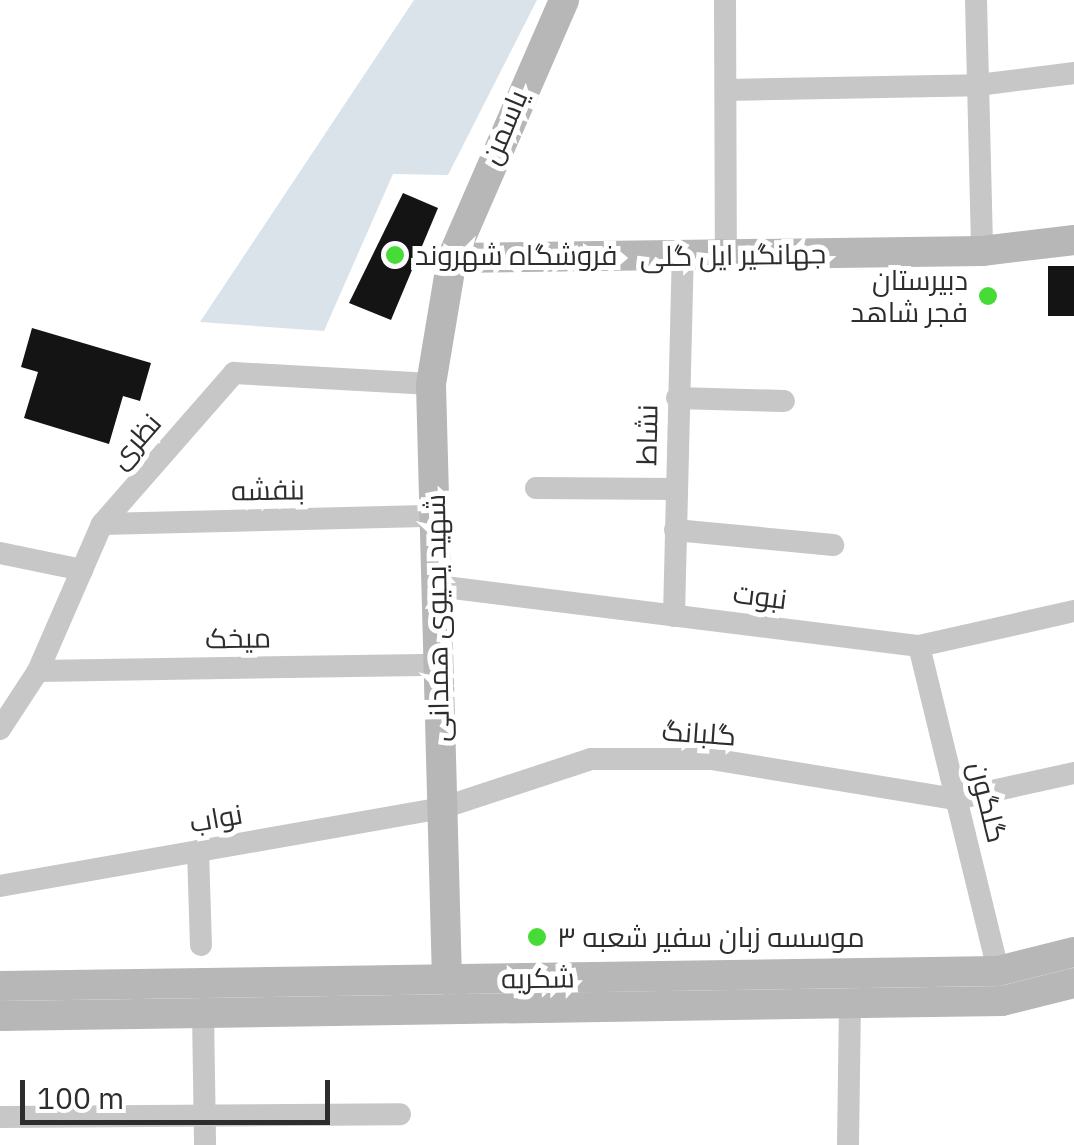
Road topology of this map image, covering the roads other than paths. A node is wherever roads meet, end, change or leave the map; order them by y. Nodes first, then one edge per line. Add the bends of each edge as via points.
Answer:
1 (564, 0) edge
2 (725, 0) edge
3 (976, 0) edge
4 (1074, 74) edge
5 (978, 85) junction
6 (726, 90) junction
7 (1074, 240) edge
8 (982, 251) junction
9 (726, 255) junction
10 (683, 256) junction
11 (452, 258) junction
12 (432, 384) junction
13 (677, 398) junction
14 (784, 402) dead end
15 (536, 488) dead end
16 (676, 489) junction
17 (435, 516) junction
18 (102, 524) junction
19 (675, 530) junction
20 (833, 546) dead end
21 (0, 554) edge
22 (82, 570) junction
23 (436, 586) junction
24 (1074, 611) edge
25 (674, 616) junction
26 (919, 646) junction
27 (439, 666) junction
28 (38, 671) junction
29 (10, 696) edge
30 (0, 729) edge
31 (1074, 772) edge
32 (956, 799) junction
33 (442, 808) junction
34 (198, 851) junction
35 (0, 886) edge
36 (201, 945) dead end
37 (1074, 952) edge
38 (998, 972) junction
39 (447, 980) junction
40 (1074, 983) edge
41 (0, 986) edge
42 (850, 1003) junction
43 (203, 1013) junction
44 (0, 1016) edge
45 (204, 1114) junction
46 (400, 1114) dead end
47 (0, 1117) edge
48 (204, 1145) edge
49 (848, 1145) edge

1 - 11 main road, یاسمن
2 - 6 street
3 - 5 street
4 - 5 street
5 - 6 street
5 - 8 street
6 - 9 street
7 - 8 main road, جهانگیر ایل گلی
8 - 9 main road, جهانگیر ایل گلی
9 - 10 main road, جهانگیر ایل گلی
10 - 11 main road, جهانگیر ایل گلی
10 - 13 street, نشاط
11 - 12 main road, شهید یحیوی همدانی
12 - 17 main road, شهید یحیوی همدانی
12 - 18 street, نظری via 234,373
13 - 14 street
13 - 16 street, نشاط
15 - 16 street
16 - 19 street, نشاط
17 - 18 street, بنفشه
17 - 23 main road, شهید یحیوی همدانی
18 - 22 street, نظری
19 - 20 street
19 - 25 street, نشاط
21 - 22 street
22 - 28 street, نظری
23 - 25 street, نبوت
23 - 27 main road, شهید یحیوی همدانی
24 - 26 street, نبوت
25 - 26 street, نبوت
26 - 32 street, گلگون
27 - 28 street, میخک
27 - 33 main road, شهید یحیوی همدانی
28 - 29 street, نظری
29 - 30 street, نظری
31 - 32 street, گلبانگ
32 - 33 street, گلبانگ via 830,784 711,759 591,759
32 - 38 street, گلگون
33 - 34 street, نواب
33 - 39 main road, شهید یحیوی همدانی
34 - 35 street, نواب
34 - 36 street
37 - 38 main road, شکریه
38 - 39 main road, شکریه
39 - 41 main road, شکریه
40 - 42 main road, شکریه via 1002,1001
42 - 43 main road, شکریه
42 - 49 street
43 - 44 main road, شکریه
43 - 45 street
45 - 46 street
45 - 47 street
45 - 48 street

